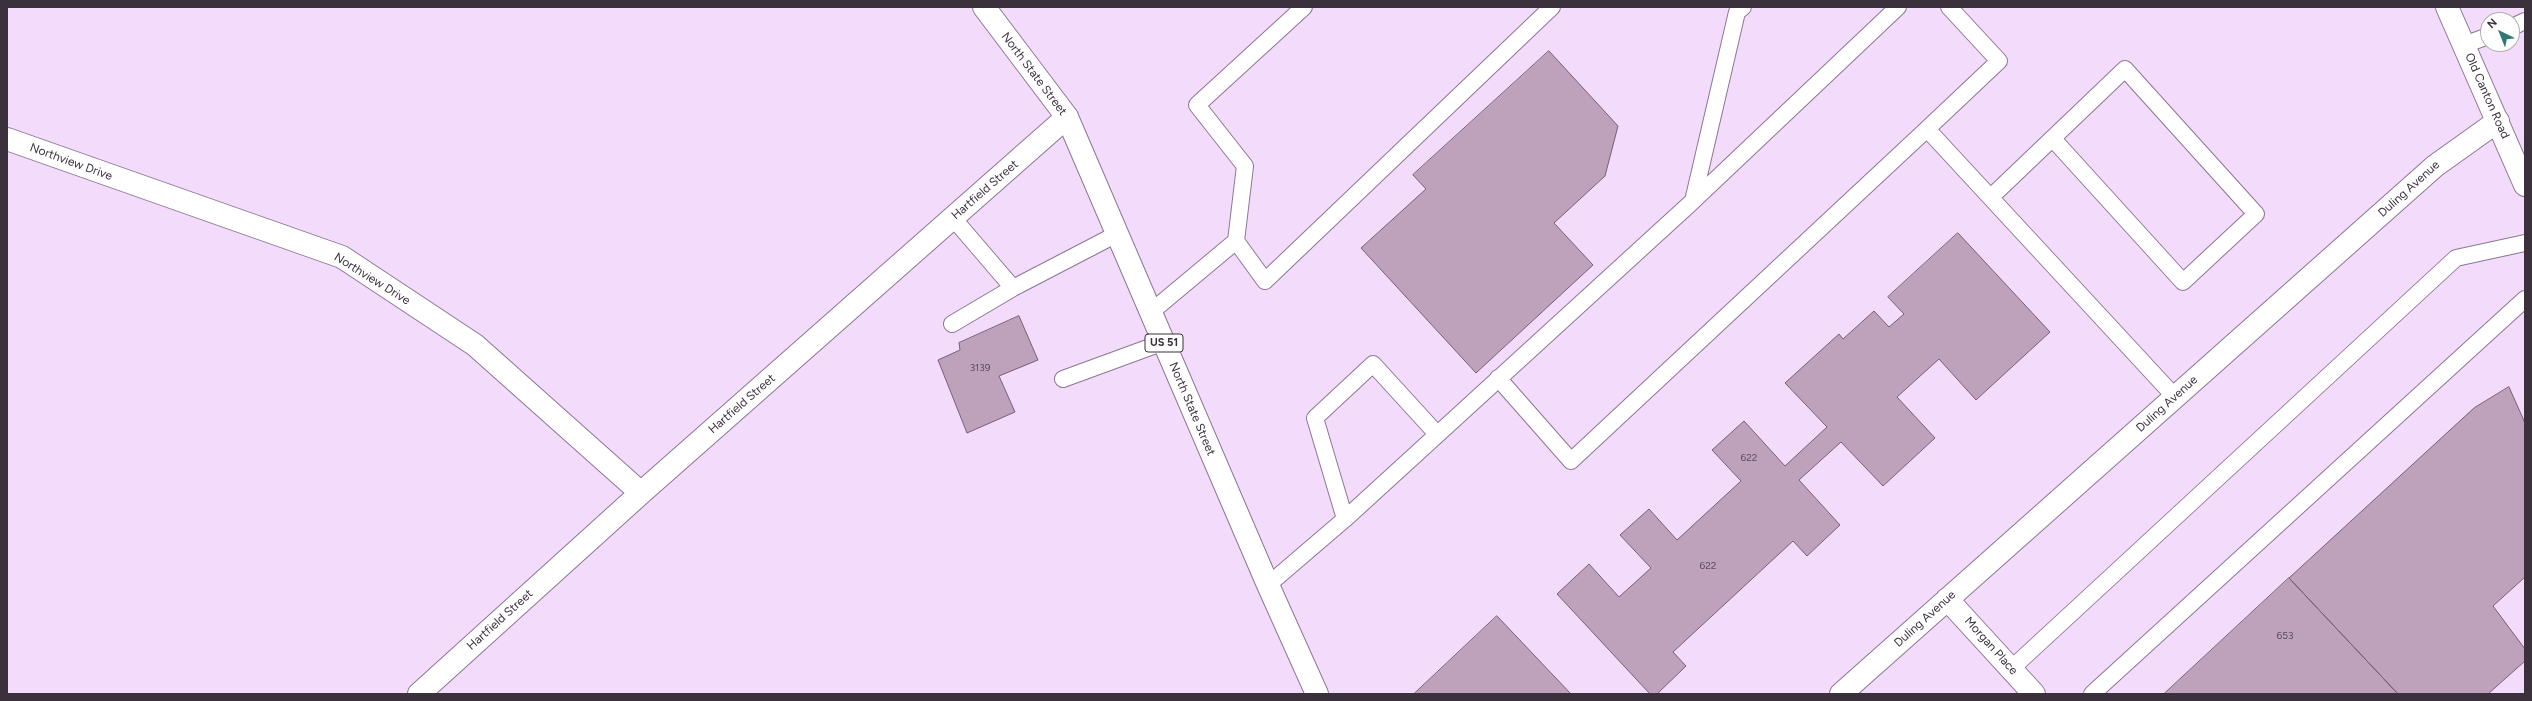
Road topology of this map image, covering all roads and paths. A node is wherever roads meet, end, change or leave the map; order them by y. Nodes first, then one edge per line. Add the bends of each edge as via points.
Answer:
1 (984, 7) edge
2 (1304, 7) edge
3 (1552, 7) edge
4 (1743, 7) edge
5 (1898, 7) edge
6 (1949, 7) edge
7 (2447, 7) edge
8 (2480, 39) edge
9 (2464, 45) junction
10 (1067, 117) junction
11 (2498, 121) junction
12 (1927, 129) junction
13 (7, 139) edge
14 (2053, 139) junction
15 (2525, 185) edge
16 (1990, 197) junction
17 (1693, 201) junction
18 (952, 218) junction
19 (1117, 234) junction
20 (1236, 241) junction
21 (2525, 243) edge
22 (1013, 288) junction
23 (2525, 299) edge
24 (1151, 312) junction
25 (952, 324) dead end
26 (1164, 342) junction
27 (1498, 378) junction
28 (1063, 379) dead end
29 (2175, 397) junction
30 (1436, 434) junction
31 (641, 493) junction
32 (1345, 519) junction
33 (1268, 585) junction
34 (1947, 599) junction
35 (2011, 669) junction
36 (419, 694) edge
37 (1317, 694) edge
38 (1841, 694) edge
39 (2034, 694) edge
40 (2092, 694) edge

1 - 10 street, North State Street / US 51
2 - 20 lane via 1196,105 1245,166
3 - 20 lane via 1265,281
4 - 17 lane via 1737,12
5 - 17 lane
6 - 12 lane via 1999,61
7 - 9 street, Old Canton Road
8 - 9 lane
9 - 11 street, Old Canton Road
10 - 18 street, Hartfield Street
10 - 19 street, North State Street / US 51
11 - 15 street, Old Canton Road
11 - 29 street, Duling Avenue via 2446,156
12 - 16 lane
12 - 27 lane via 1571,461
13 - 31 street, Northview Drive via 342,257 475,345
14 - 14 lane via 2125,69 2256,214 2183,282
14 - 16 lane
16 - 29 lane
17 - 27 lane
18 - 22 lane
18 - 31 street, Hartfield Street
19 - 22 lane
19 - 24 street, North State Street / US 51
20 - 24 lane
21 - 35 lane via 2456,258
22 - 25 lane
23 - 40 lane
24 - 26 street, North State Street / US 51
26 - 28 lane
26 - 33 street, North State Street / US 51
27 - 30 lane
29 - 34 street, Duling Avenue
30 - 32 lane
30 - 32 lane via 1373,364 1315,418
31 - 36 street, Hartfield Street
32 - 33 lane
33 - 37 street, North State Street / US 51
34 - 35 street, Morgan Place
34 - 38 street, Duling Avenue
35 - 39 street, Morgan Place

